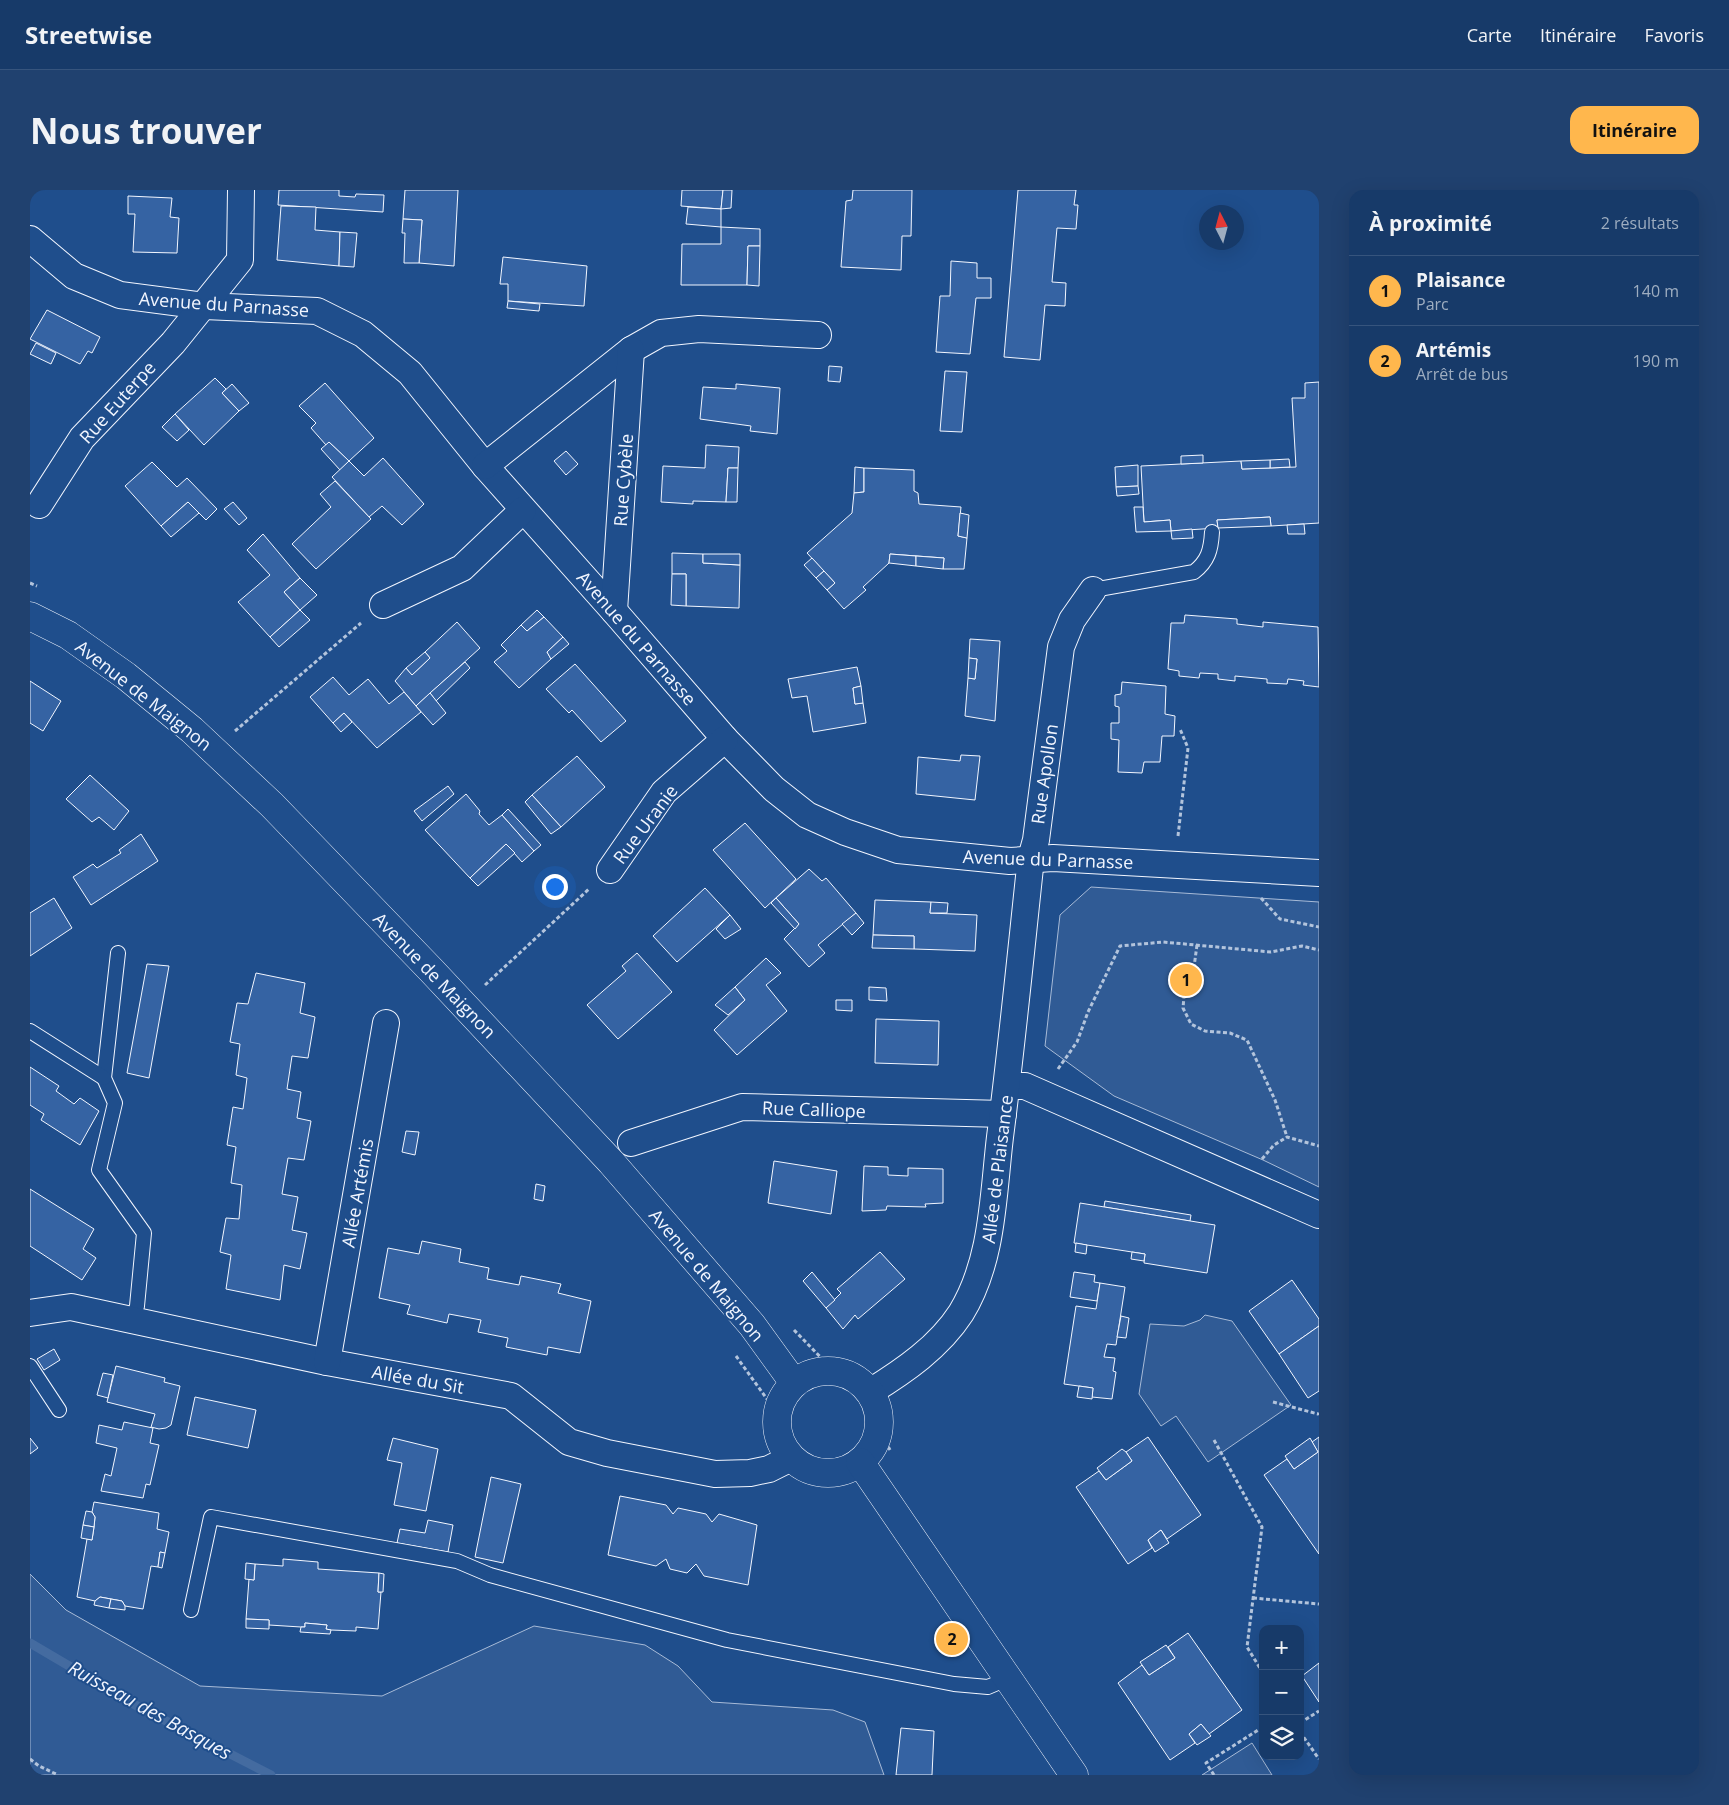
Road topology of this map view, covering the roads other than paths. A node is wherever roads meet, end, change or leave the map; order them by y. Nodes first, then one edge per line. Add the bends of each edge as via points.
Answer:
1 (241, 190) edge
2 (30, 239) edge
3 (204, 306) junction
4 (818, 335) dead end
5 (631, 350) junction
6 (484, 466) junction
7 (39, 505) dead end
8 (523, 510) junction
9 (1212, 532) dead end
10 (1093, 590) joint
11 (383, 605) road end
12 (614, 611) junction
13 (30, 616) edge
14 (725, 738) junction
15 (1031, 858) junction
16 (610, 870) road end
17 (1319, 873) edge
18 (118, 953) dead end
19 (386, 1023) dead end
20 (30, 1031) edge
21 (104, 1078) junction
22 (1007, 1086) junction
23 (1003, 1114) junction
24 (632, 1142) dead end
25 (1319, 1214) edge
26 (30, 1313) edge
27 (133, 1320) junction
28 (326, 1362) junction
29 (30, 1366) edge
30 (794, 1383) junction
31 (870, 1392) junction
32 (59, 1410) dead end
33 (791, 1458) junction
34 (860, 1462) junction
35 (191, 1610) dead end
36 (1009, 1678) junction
37 (1074, 1775) edge

1 - 3 street, Rue Euterpe via 240,260
2 - 3 street, Avenue du Parnasse via 74,276 120,295
3 - 6 street, Avenue du Parnasse via 317,310 362,334 410,373
3 - 7 street, Rue Euterpe via 82,438
4 - 5 street via 699,329 661,333
5 - 6 street
5 - 12 street, Rue Cybèle
6 - 8 street, Avenue du Parnasse
8 - 11 street via 462,568
8 - 12 street, Avenue du Parnasse
9 - 10 lane via 1210,555 1194,572
10 - 15 street, Rue Apollon via 1072,620 1061,647
12 - 14 street, Avenue du Parnasse
13 - 30 street, Avenue de Maignon via 68,635 126,676 192,730 272,805 611,1162 752,1325
14 - 15 street, Avenue du Parnasse via 774,789 807,815 845,832 898,850 1010,861
14 - 16 street, Rue Uranie via 664,792
15 - 17 street, Avenue du Parnasse
15 - 22 street, Rue Apollon
18 - 21 lane
19 - 28 street, Allée Artémis
20 - 21 lane
21 - 27 lane via 115,1103 100,1170 144,1233
22 - 23 street, Allée de Plaisance
22 - 25 street, Allée de Plaisance via 1025,1086
23 - 24 street, Rue Calliope via 742,1106
23 - 31 street, Allée de Plaisance via 986,1252 976,1283 945,1333 906,1370
26 - 27 street, Allée du Sit via 71,1307
27 - 28 street, Allée du Sit
28 - 33 street, Allée du Sit via 511,1396 569,1442 607,1452 715,1474 750,1473 769,1469
29 - 32 lane
30 - 31 street via 812,1373 834,1371 855,1378
30 - 33 street via 783,1397 777,1413 778,1437
31 - 34 street via 878,1411 879,1430 872,1448
33 - 34 street via 804,1468 820,1473 838,1473
34 - 36 street
35 - 36 lane via 211,1517 457,1561 490,1575 727,1640 954,1684 988,1686
36 - 37 street

